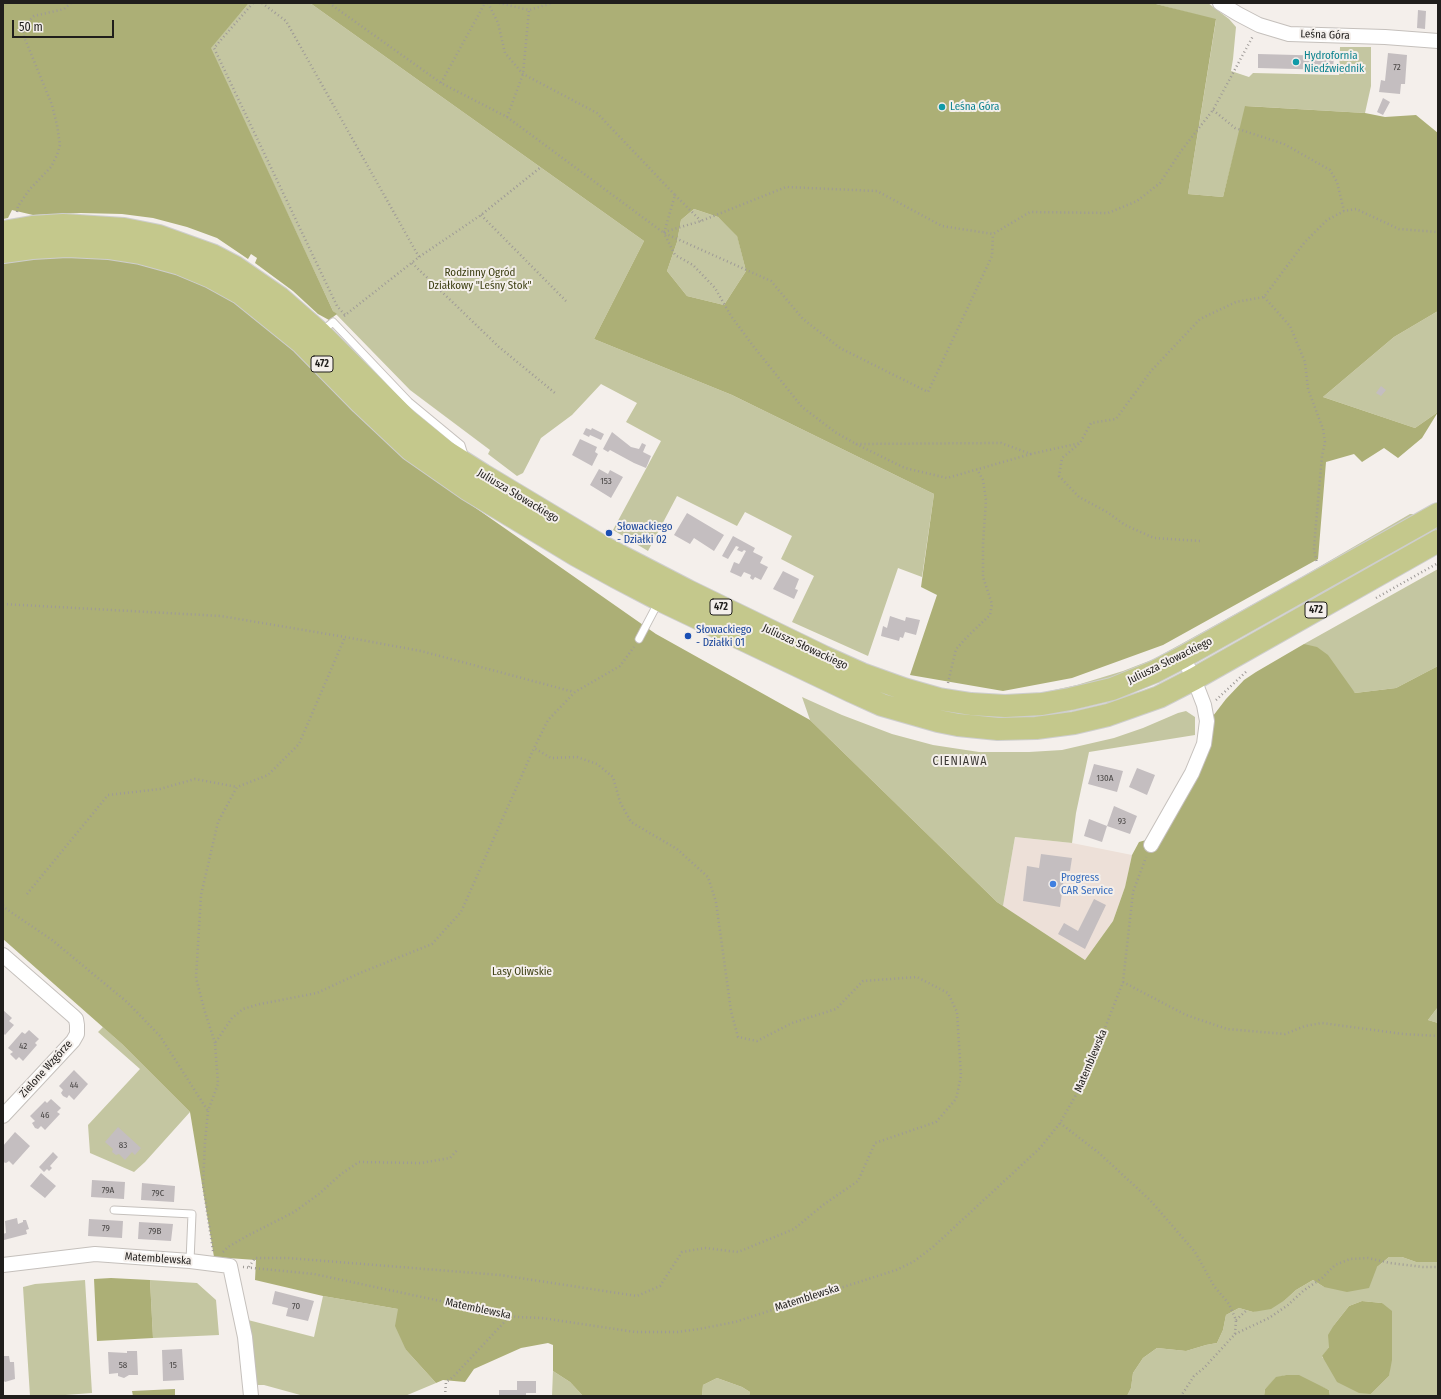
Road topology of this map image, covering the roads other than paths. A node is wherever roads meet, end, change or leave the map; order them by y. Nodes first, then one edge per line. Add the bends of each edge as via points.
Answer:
1 (1220, 3) edge
2 (1438, 41) edge
3 (10, 225) edge
4 (3, 252) edge
5 (1438, 514) edge
6 (1438, 541) edge
7 (665, 591) junction
8 (640, 639) road end
9 (1183, 657) junction
10 (1194, 679) junction
11 (1150, 846) road end
12 (3, 955) edge
13 (3, 1116) edge
14 (114, 1210) dead end
15 (190, 1261) junction
16 (3, 1265) edge
17 (251, 1396) edge

1 - 2 street, Leśna Góra via 1259,25 1289,34
3 - 7 main road, Juliusza Słowackiego / 472 via 32,228 77,225 124,229 159,236 212,255 235,267 327,327 407,420 445,451 575,531
4 - 7 main road, Juliusza Słowackiego / 472 via 67,246 108,248 140,253 180,264 211,277 240,293 302,343 411,450 467,489 576,555
5 - 9 main road, Juliusza Słowackiego / 472
6 - 10 main road, Juliusza Słowackiego / 472
7 - 8 lane
7 - 9 main road, Juliusza Słowackiego / 472 via 862,674 939,699 971,704 1005,706 1070,700 1112,688 1154,672
7 - 10 main road, Juliusza Słowackiego / 472 via 822,678 882,705 958,725 998,729 1074,723 1108,715
9 - 10 street
10 - 11 street via 1207,721 1204,744 1192,773
12 - 13 street, Zielone Wzgórze via 73,1016 77,1022 77,1034
14 - 15 lane via 192,1214
15 - 16 street, Matemblewska via 95,1254
15 - 17 street, Matemblewska via 230,1266 245,1337

